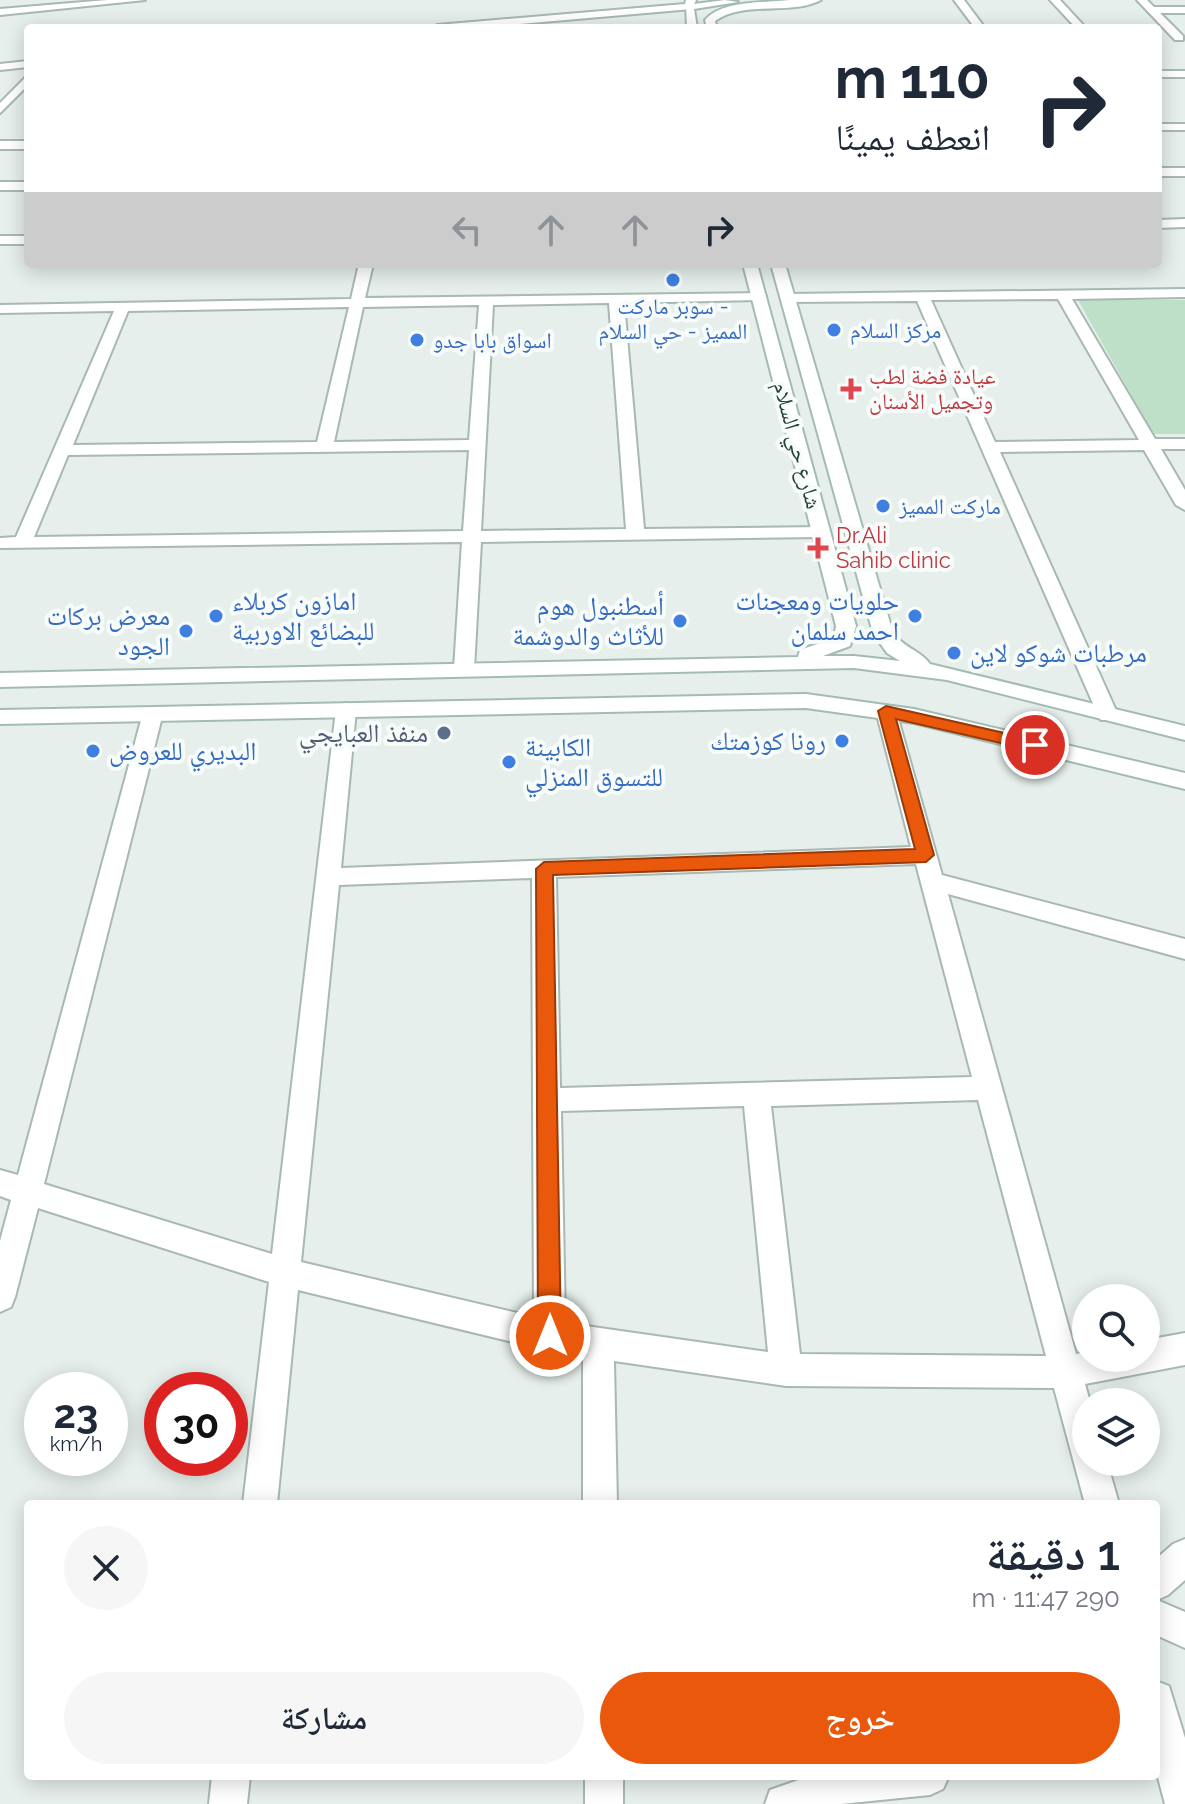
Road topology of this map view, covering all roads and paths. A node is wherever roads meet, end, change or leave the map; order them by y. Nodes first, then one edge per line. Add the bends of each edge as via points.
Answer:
1 (140, 0) edge
2 (747, 0) edge
3 (816, 0) edge
4 (959, 0) edge
5 (1055, 0) edge
6 (1142, 0) edge
7 (56, 4) edge
8 (690, 7) edge
9 (1152, 10) junction
10 (1185, 10) edge
11 (0, 12) edge
12 (485, 24) edge
13 (548, 24) edge
14 (711, 24) edge
15 (977, 24) edge
16 (1077, 24) edge
17 (1182, 38) edge
18 (1162, 39) edge
19 (24, 65) edge
20 (0, 70) edge
21 (24, 70) edge
22 (1162, 74) edge
23 (1185, 74) edge
24 (24, 83) edge
25 (0, 110) edge
26 (1164, 127) edge
27 (1185, 127) edge
28 (0, 145) edge
29 (24, 145) edge
30 (1162, 172) edge
31 (1185, 172) edge
32 (0, 186) edge
33 (24, 186) edge
34 (1185, 223) edge
35 (1162, 224) edge
36 (1162, 235) edge
37 (1185, 235) edge
38 (365, 268) edge
39 (751, 268) edge
40 (779, 268) edge
41 (1185, 293) edge
42 (1062, 294) junction
43 (759, 296) junction
44 (922, 296) junction
45 (616, 298) junction
46 (788, 298) junction
47 (486, 301) junction
48 (358, 303) junction
49 (123, 307) junction
50 (0, 309) edge
51 (1185, 444) edge
52 (477, 445) junction
53 (1150, 445) junction
54 (324, 447) junction
55 (989, 447) junction
56 (62, 450) junction
57 (1185, 505) edge
58 (821, 532) junction
59 (635, 535) junction
60 (472, 537) junction
61 (23, 542) junction
62 (0, 543) edge
63 (835, 583) junction
64 (869, 584) junction
65 (753, 663) junction
66 (464, 669) junction
67 (342, 672) junction
68 (947, 673) junction
69 (264, 674) junction
70 (0, 680) edge
71 (339, 710) junction
72 (886, 711) junction
73 (248, 712) junction
74 (153, 713) junction
75 (1108, 715) junction
76 (0, 717) edge
77 (1185, 733) edge
78 (1185, 781) edge
79 (929, 868) junction
80 (544, 869) junction
81 (328, 877) junction
82 (1185, 949) edge
83 (989, 1088) junction
84 (756, 1094) junction
85 (547, 1100) junction
86 (14, 1188) edge
87 (286, 1273) junction
88 (0, 1297) edge
89 (550, 1336) junction
90 (598, 1343) junction
91 (1185, 1349) edge
92 (1160, 1353) edge
93 (786, 1370) junction
94 (1072, 1371) edge
95 (1065, 1372) junction
96 (1072, 1397) edge
97 (1094, 1476) edge
98 (260, 1500) edge
99 (600, 1500) edge
100 (1101, 1500) edge
101 (1185, 1556) edge
102 (1160, 1579) edge
103 (1160, 1619) edge
104 (1185, 1630) edge
105 (1160, 1728) edge
106 (1164, 1756) edge
107 (231, 1780) edge
108 (604, 1780) edge
109 (883, 1780) edge
110 (228, 1804) edge
111 (604, 1804) edge
112 (784, 1804) edge
113 (1184, 1804) edge

1 - 7 street
2 - 8 street
3 - 14 street via 726,11
4 - 15 street
5 - 16 street
6 - 9 street
7 - 11 street
8 - 12 street
8 - 13 street
9 - 10 street
9 - 17 street
17 - 18 street
19 - 20 street
20 - 21 street
22 - 23 street
24 - 25 street
26 - 27 street
28 - 29 street
30 - 31 street
32 - 33 street
34 - 35 street
36 - 37 street
38 - 48 street
39 - 43 street, شارع حي السلام
40 - 46 street
41 - 42 street
42 - 44 street
42 - 53 street
43 - 45 street
43 - 58 street, شارع حي السلام
44 - 46 street
44 - 55 street
45 - 47 street
45 - 59 street
46 - 64 street
47 - 48 street
47 - 52 street
48 - 49 street
48 - 54 street
49 - 50 street
49 - 56 street
51 - 53 street
52 - 54 street
52 - 60 street
53 - 55 street
53 - 57 street
54 - 56 street
55 - 75 street
56 - 61 street
58 - 59 street
58 - 63 street, شارع حي السلام
59 - 60 street
60 - 61 street
60 - 66 street
61 - 62 street
63 - 64 street
63 - 65 street, شارع حي السلام via 846,638 813,653
64 - 68 street via 887,642 912,661
65 - 66 street
65 - 68 street via 854,662
66 - 67 street
67 - 69 street
67 - 71 street via 333,677 323,698
68 - 75 street
69 - 70 street
69 - 73 street via 269,693
71 - 72 street via 752,700
71 - 73 street
71 - 81 street
72 - 78 street
72 - 79 street
73 - 74 street
74 - 76 street
74 - 86 street
75 - 77 street
79 - 80 street
79 - 82 street
79 - 83 street
80 - 81 street
80 - 85 street
81 - 87 street
83 - 84 street
83 - 95 street
84 - 85 street
84 - 93 street
85 - 89 street
86 - 87 street
86 - 88 street
87 - 89 street
87 - 98 street
89 - 90 street
90 - 93 street
90 - 99 street
91 - 92 street
93 - 95 street
94 - 95 street
95 - 96 street
97 - 100 street
101 - 102 street
103 - 104 street
105 - 106 street
106 - 113 street
107 - 110 street
108 - 111 street
109 - 112 street via 847,1783

